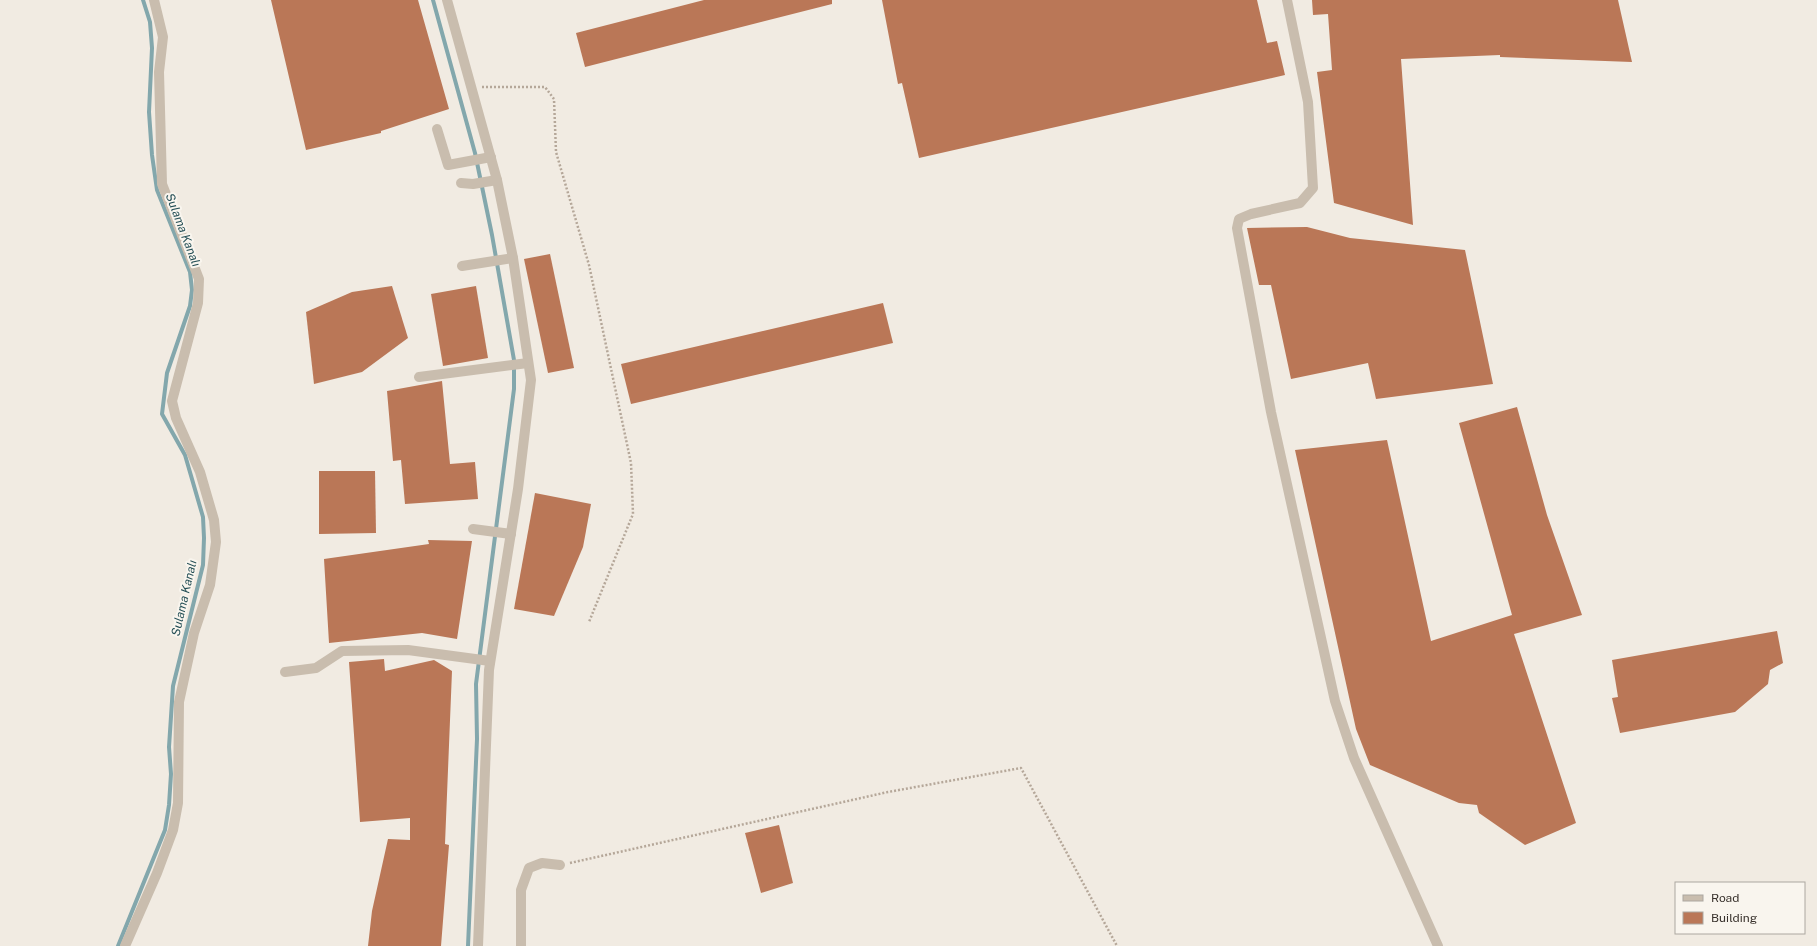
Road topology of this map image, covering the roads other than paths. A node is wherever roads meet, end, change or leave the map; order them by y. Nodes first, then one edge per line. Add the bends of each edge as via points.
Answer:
1 (154, 0) edge
2 (447, 0) edge
3 (1287, 0) edge
4 (437, 129) dead end
5 (487, 158) junction
6 (493, 180) junction
7 (461, 183) dead end
8 (507, 259) junction
9 (462, 266) dead end
10 (524, 363) junction
11 (419, 378) dead end
12 (473, 529) dead end
13 (507, 533) junction
14 (488, 661) junction
15 (285, 672) dead end
16 (560, 865) road end
17 (125, 946) edge
18 (478, 946) edge
19 (521, 946) edge
20 (1438, 946) edge

1 - 17 street via 164,37 160,72 162,184 199,279 198,303 172,401 176,418 200,472 214,520 216,542 210,585 194,633 179,702 178,802 173,830
2 - 5 street via 472,88
3 - 20 street via 1308,102 1313,188 1300,203 1251,214 1239,219 1237,228 1271,412 1335,701 1354,758
4 - 5 street via 448,165
5 - 6 street
6 - 7 street via 472,184
6 - 8 street
8 - 9 street
8 - 10 street
10 - 11 street
10 - 13 street via 531,380
12 - 13 street
13 - 14 street
14 - 15 street via 408,650 342,651 316,668
14 - 18 street
16 - 19 street via 542,863 529,868 521,890

